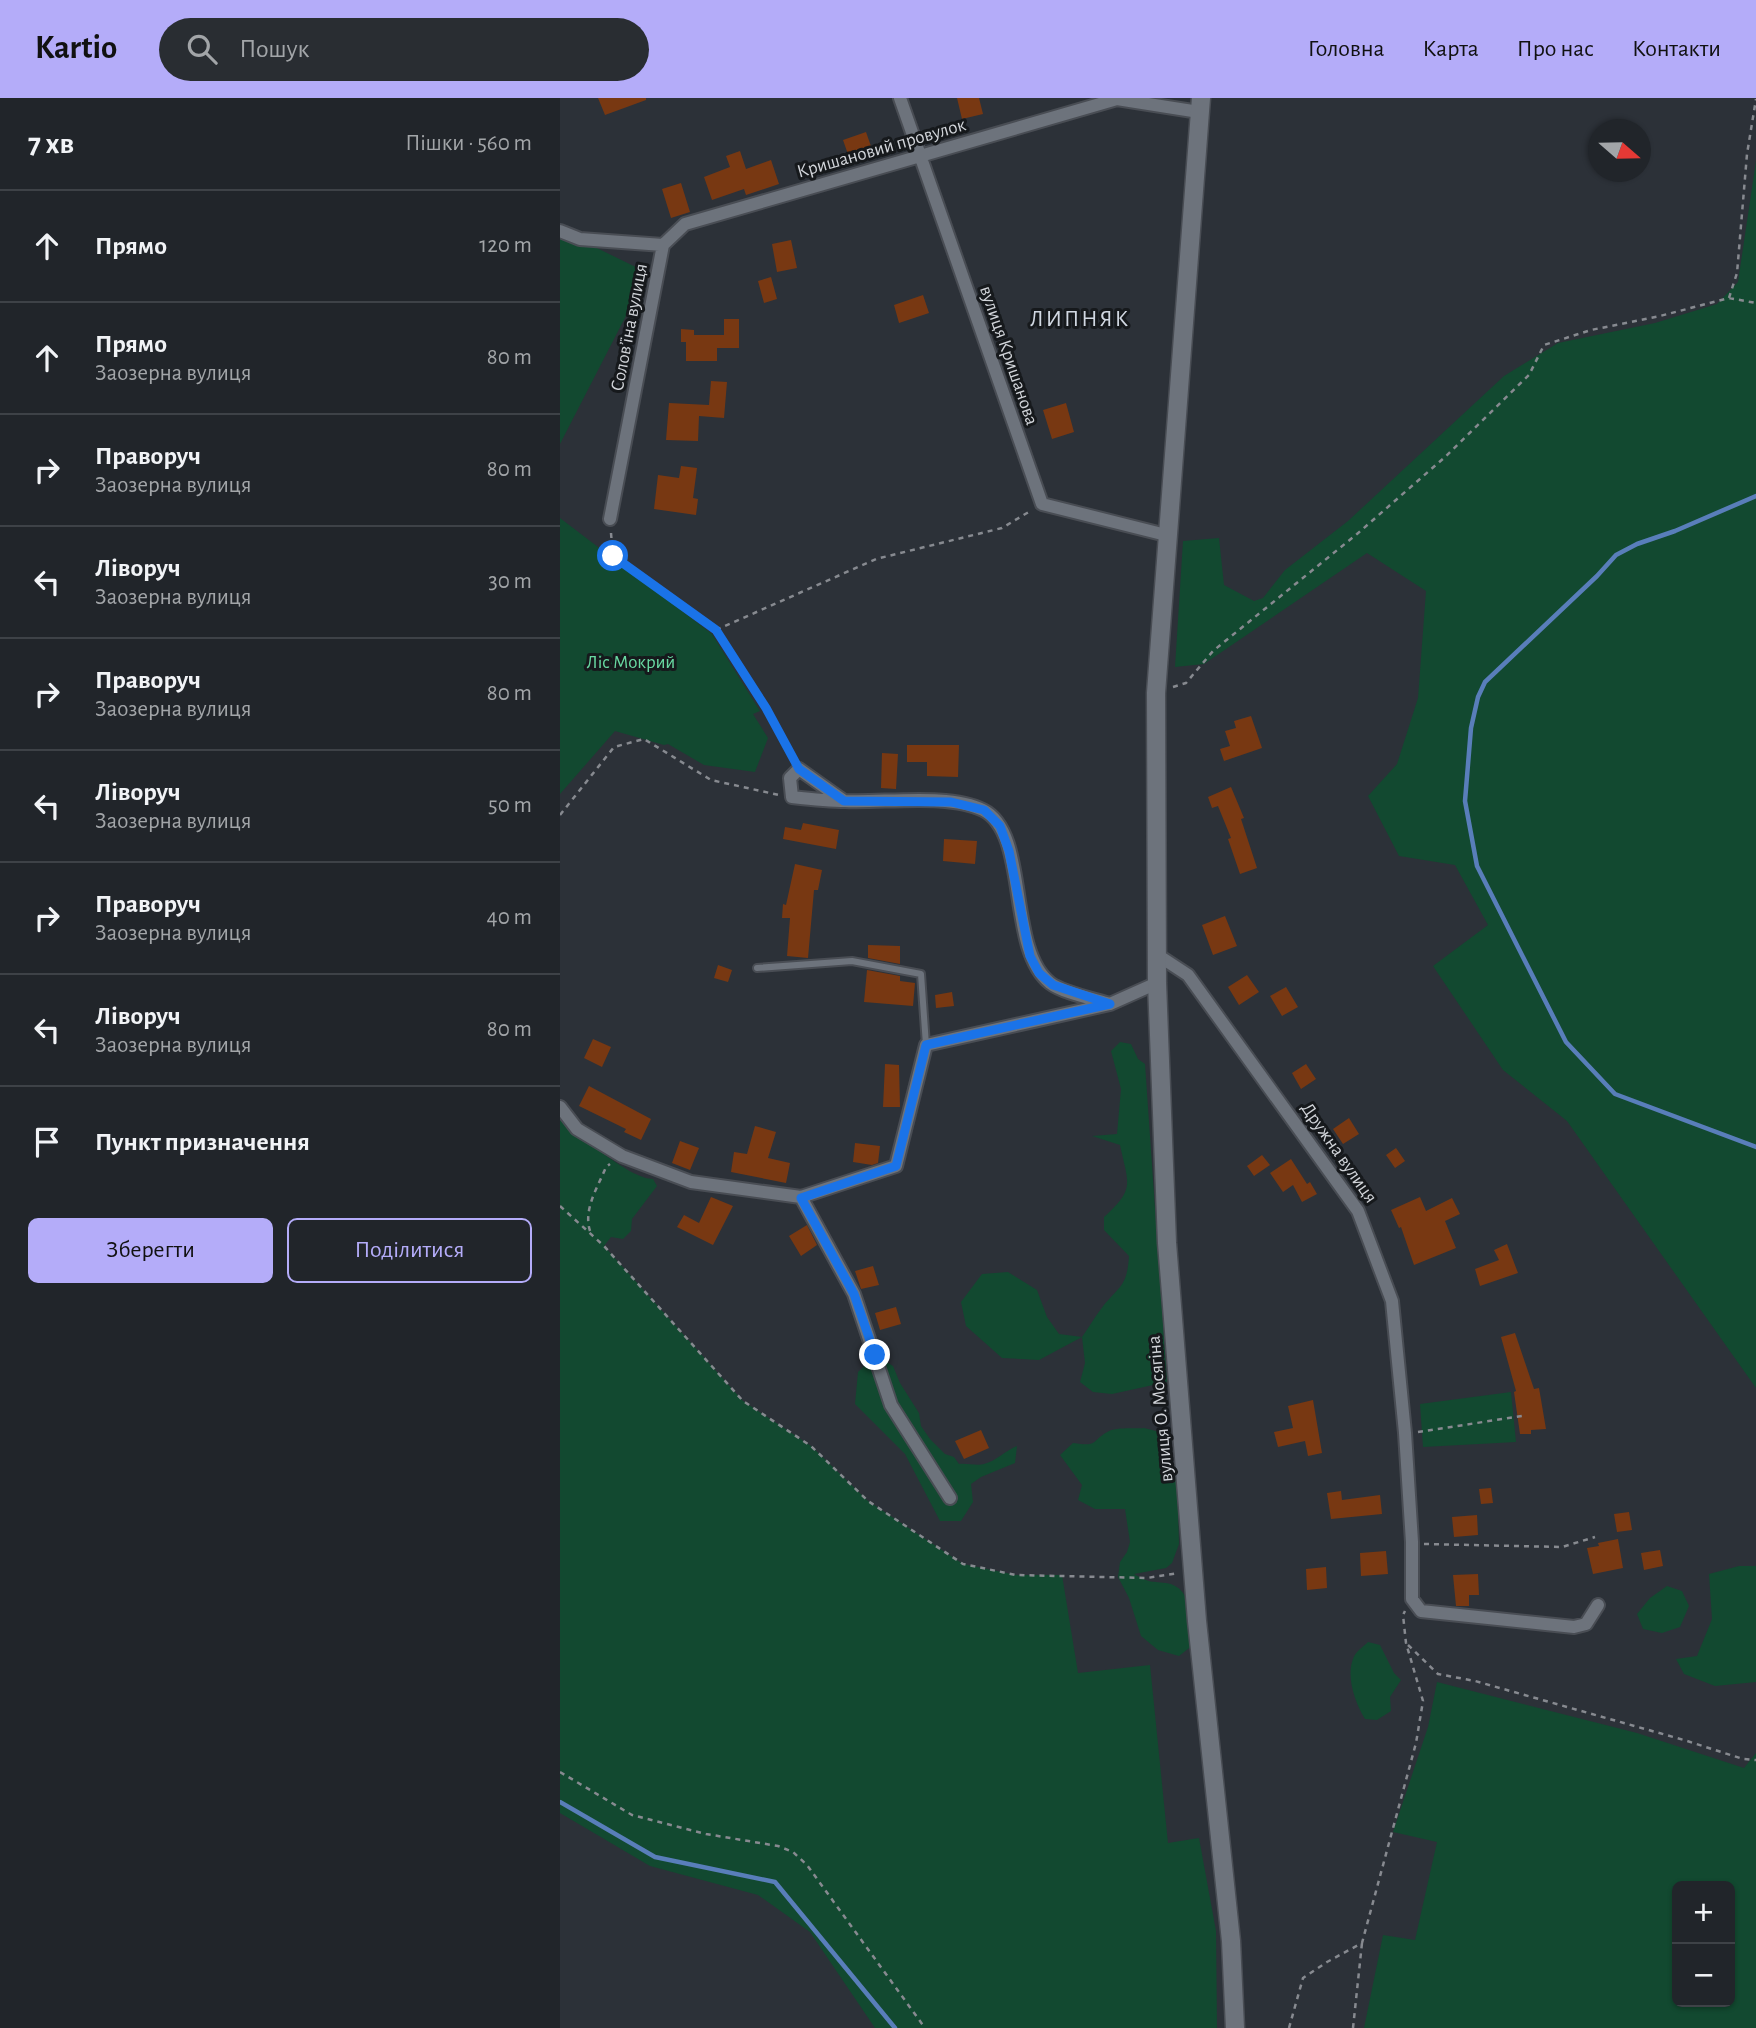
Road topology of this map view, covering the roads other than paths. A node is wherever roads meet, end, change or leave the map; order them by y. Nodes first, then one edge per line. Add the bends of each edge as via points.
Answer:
1 (900, 98) edge
2 (1200, 105) edge
3 (920, 155) junction
4 (560, 231) edge
5 (663, 245) junction
6 (610, 519) road end
7 (1166, 535) junction
8 (844, 801) junction
9 (1156, 954) junction
10 (757, 968) dead end
11 (1157, 983) junction
12 (1110, 1004) junction
13 (926, 1045) junction
14 (560, 1107) edge
15 (801, 1198) junction
16 (950, 1498) dead end
17 (1598, 1605) dead end
18 (1234, 2028) edge

1 - 3 street, вулиця Кришанова
2 - 3 street, Кришановий провулок via 1117,99
2 - 7 main road
3 - 5 street, Кришановий провулок via 685,224
3 - 7 street, вулиця Кришанова via 1042,504
4 - 5 street, Соловʼїна вулиця via 580,239
5 - 6 street, Соловʼїна вулиця
7 - 9 main road via 1156,693
8 - 8 street via 792,797 790,778 799,769
8 - 12 street via 951,802 984,810 1000,826 1009,851 1030,956 1039,973 1053,985
9 - 11 main road, вулиця О. Мосягіна
9 - 17 street, Дружна вулиця via 1188,975 1358,1211 1392,1301 1405,1433 1412,1599 1421,1611 1574,1627 1587,1624
10 - 13 lane via 852,961 921,974
11 - 12 street
11 - 18 main road, вулиця О. Мосягіна via 1167,1243 1193,1570 1231,1941
12 - 13 street
13 - 15 street via 896,1166
14 - 15 street via 577,1129 622,1156 691,1182
15 - 16 street via 854,1294 891,1405

